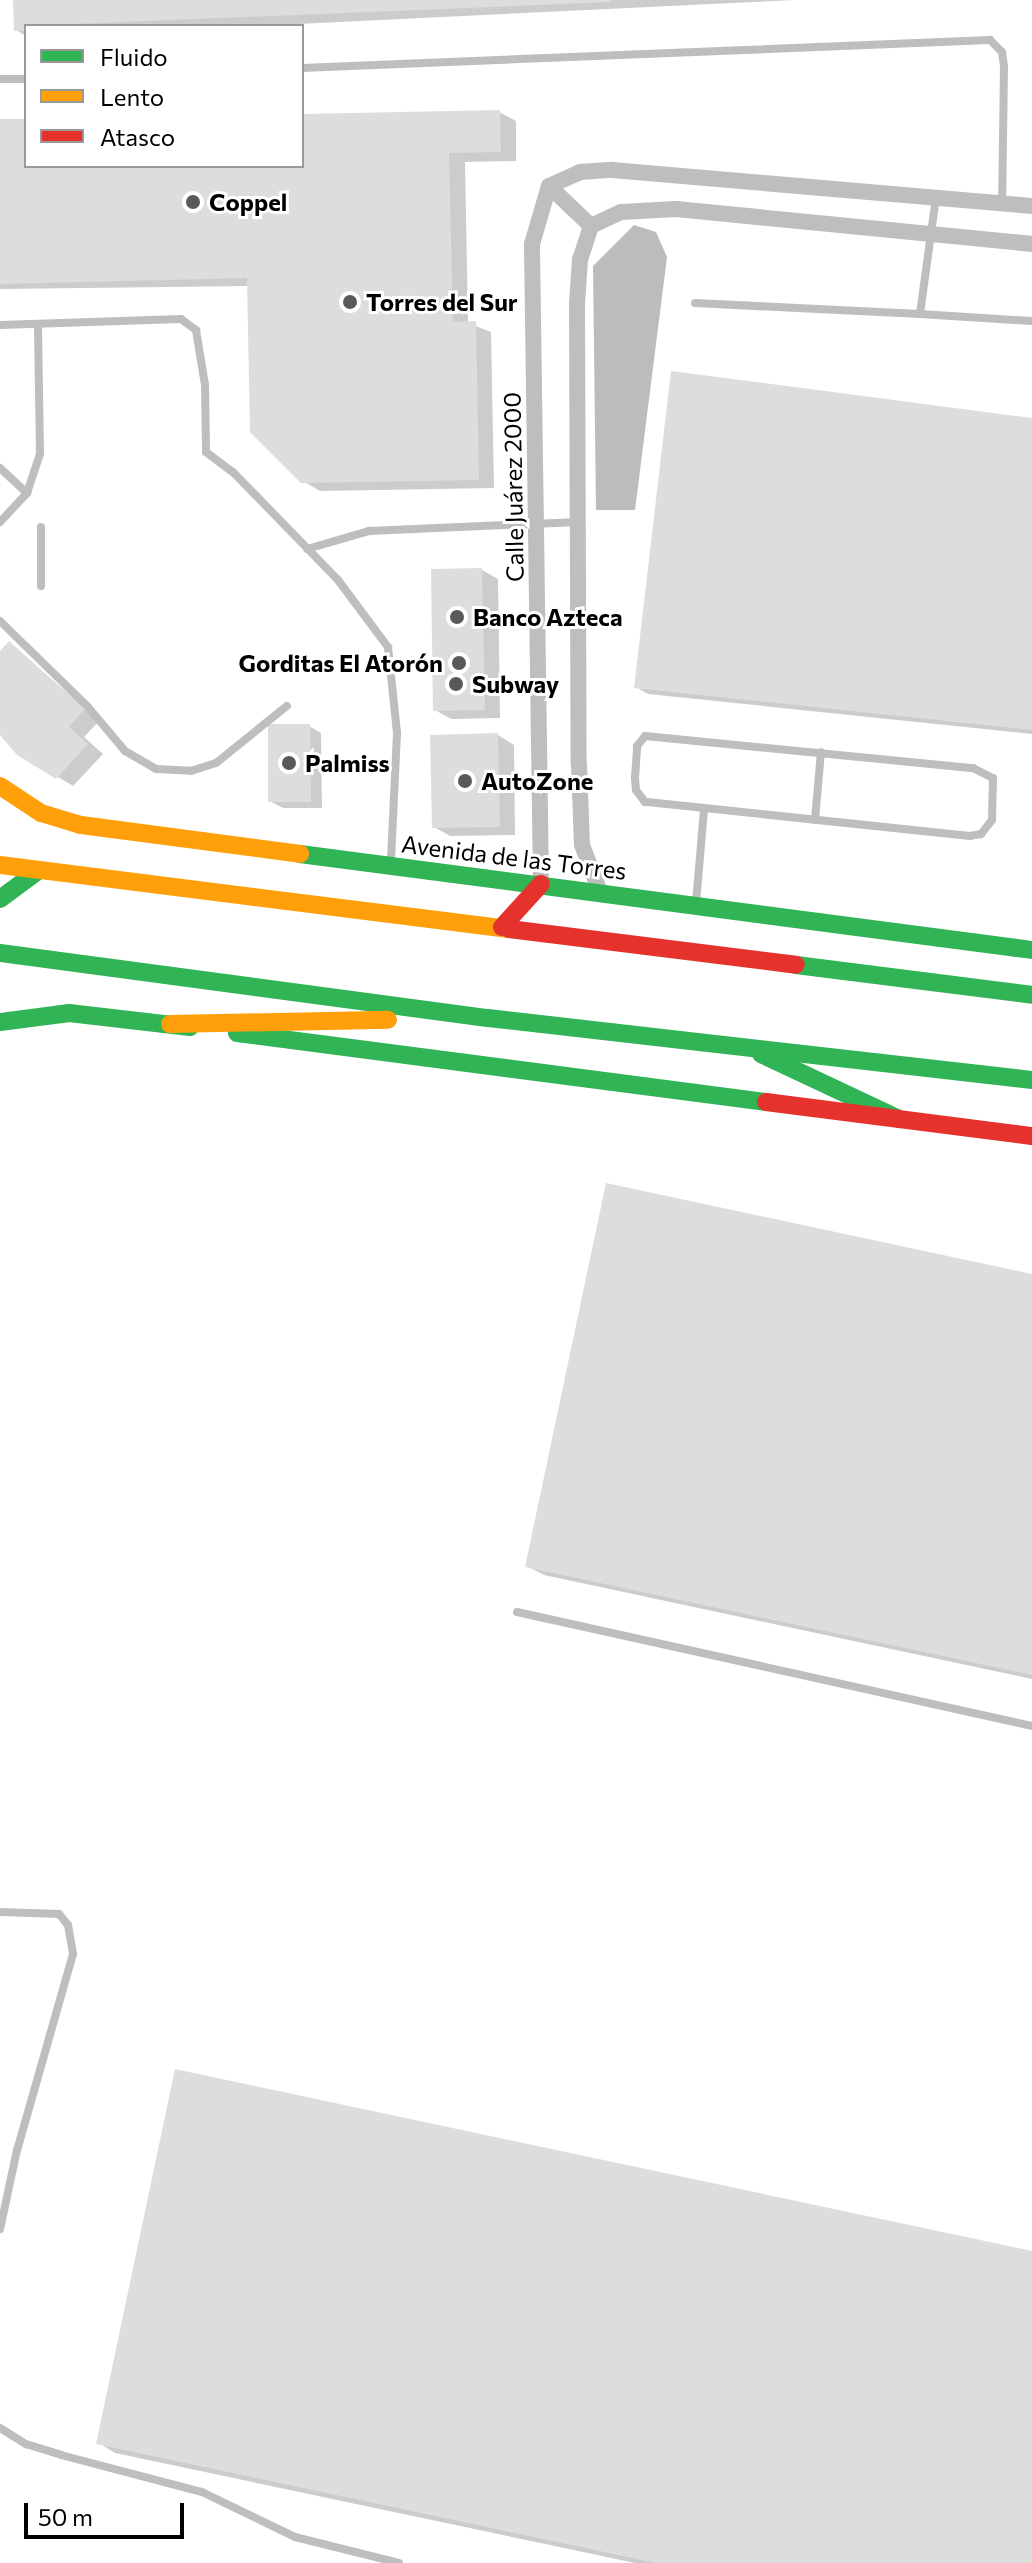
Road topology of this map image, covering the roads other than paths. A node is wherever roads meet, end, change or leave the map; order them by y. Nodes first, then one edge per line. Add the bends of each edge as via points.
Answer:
1 (304, 68) edge
2 (0, 79) edge
3 (24, 79) edge
4 (549, 186) junction
5 (936, 197) junction
6 (1002, 203) junction
7 (1032, 206) edge
8 (591, 226) junction
9 (931, 233) junction
10 (1032, 244) edge
11 (695, 303) dead end
12 (920, 314) junction
13 (1032, 321) edge
14 (0, 325) edge
15 (38, 325) junction
16 (0, 468) edge
17 (27, 493) junction
18 (578, 521) junction
19 (0, 522) edge
20 (539, 524) junction
21 (41, 527) dead end
22 (307, 549) junction
23 (41, 586) dead end
24 (0, 621) edge
25 (287, 706) dead end
26 (821, 752) junction
27 (0, 786) edge
28 (704, 809) junction
29 (815, 820) junction
30 (0, 865) edge
31 (390, 866) junction
32 (38, 871) junction
33 (541, 884) junction
34 (600, 892) junction
35 (0, 899) edge
36 (696, 904) junction
37 (502, 927) junction
38 (1032, 950) edge
39 (0, 952) edge
40 (1032, 995) edge
41 (488, 1018) junction
42 (0, 1022) edge
43 (170, 1024) junction
44 (738, 1043) junction
45 (1032, 1080) edge
46 (899, 1119) junction
47 (1032, 1136) edge
48 (517, 1612) dead end
49 (1032, 1726) edge
50 (0, 1912) edge
51 (0, 2229) edge
52 (0, 2428) edge
53 (399, 2563) edge

1 - 6 lane via 990,40 998,45 1004,67
2 - 3 lane
4 - 5 street via 580,172 612,170
4 - 8 street
4 - 20 street, Calle Juárez 2000 via 532,244
5 - 6 street
5 - 9 lane
6 - 7 street
8 - 9 street via 621,212 676,209
8 - 18 street via 580,259 577,304
9 - 10 street
9 - 12 lane
11 - 12 lane
12 - 13 lane
14 - 15 lane
15 - 17 lane via 40,454
15 - 22 lane via 169,319 190,324 203,351 206,452 233,472
16 - 17 lane
17 - 19 lane
18 - 20 lane
18 - 34 street via 580,825 586,863
20 - 22 lane via 347,533
20 - 33 street, Calle Juárez 2000
21 - 23 lane
22 - 31 lane via 371,620 388,647 397,733
24 - 25 lane via 125,751 156,769 191,771 216,763
26 - 28 lane via 639,739 635,778 640,799
26 - 29 lane
26 - 29 lane via 987,772 993,778 994,807 988,828 970,836
27 - 31 main road, Avenida de las Torres via 41,813 81,825
28 - 29 lane
28 - 36 lane
30 - 32 main road
31 - 33 main road, Avenida de las Torres
32 - 35 main road
32 - 37 main road
33 - 34 main road, Avenida de las Torres
33 - 37 main road
34 - 36 main road, Avenida de las Torres
36 - 38 main road, Avenida de las Torres
37 - 40 main road
39 - 41 main road
41 - 43 main road
41 - 44 main road
42 - 43 main road via 69,1013
43 - 46 main road
44 - 45 main road
44 - 46 main road
46 - 47 main road
48 - 49 lane
50 - 51 lane via 59,1914 68,1925 73,1954
52 - 53 lane via 26,2444 202,2492 295,2537

